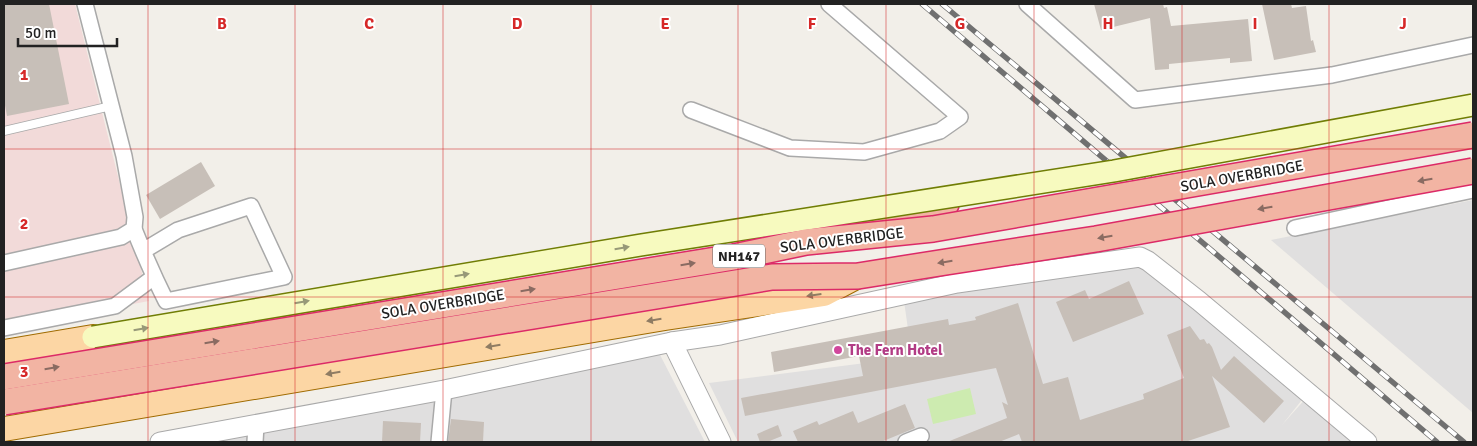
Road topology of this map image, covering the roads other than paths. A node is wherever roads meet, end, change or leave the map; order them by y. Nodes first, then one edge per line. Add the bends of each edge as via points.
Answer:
1 (85, 4) edge
2 (829, 4) edge
3 (1027, 4) edge
4 (1473, 45) edge
5 (1473, 105) edge
6 (111, 106) junction
7 (691, 110) dead end
8 (4, 129) edge
9 (1473, 135) edge
10 (1473, 171) edge
11 (1014, 186) junction
12 (1473, 190) edge
13 (1296, 228) dead end
14 (134, 230) junction
15 (806, 242) junction
16 (143, 251) junction
17 (4, 263) edge
18 (858, 276) junction
19 (154, 277) junction
20 (4, 328) edge
21 (4, 336) edge
22 (93, 337) junction
23 (666, 344) junction
24 (4, 352) edge
25 (4, 377) edge
26 (444, 390) junction
27 (4, 402) edge
28 (10, 428) edge
29 (255, 434) edge
30 (921, 436) dead end
31 (160, 442) edge
32 (439, 442) edge
33 (711, 442) edge
34 (721, 442) edge
35 (906, 442) edge
36 (1367, 442) edge

1 - 6 street
2 - 7 street via 960,117 940,131 864,152 790,148
3 - 4 street via 1135,100 1332,75
5 - 11 main road, bridge via 1114,171
6 - 8 lane
6 - 14 street via 124,156 135,217
9 - 15 highway, SOLA OVERBRIDGE / NH147, bridge via 933,230
10 -> 18 highway, SOLA OVERBRIDGE / NH147, bridge via 1096,239
11 - 15 highway, bridge
22 -> 11 main road, bridge
12 - 13 street
14 - 16 street
14 - 17 street via 121,237
25 -> 15 highway, SOLA OVERBRIDGE / NH147, bridge via 734,257
16 - 19 street
16 - 19 street via 178,230 250,206 284,277 166,301
18 - 27 highway, SOLA OVERBRIDGE / NH147, bridge via 772,278
18 -> 28 main road via 824,294 655,319
19 - 20 street via 115,306
21 - 22 street
22 - 24 main road
23 - 26 street
23 - 33 street
23 - 34 street
23 - 36 street via 957,284 1140,257 1199,301
26 - 29 street
26 - 32 street
29 - 31 street
30 - 35 street

